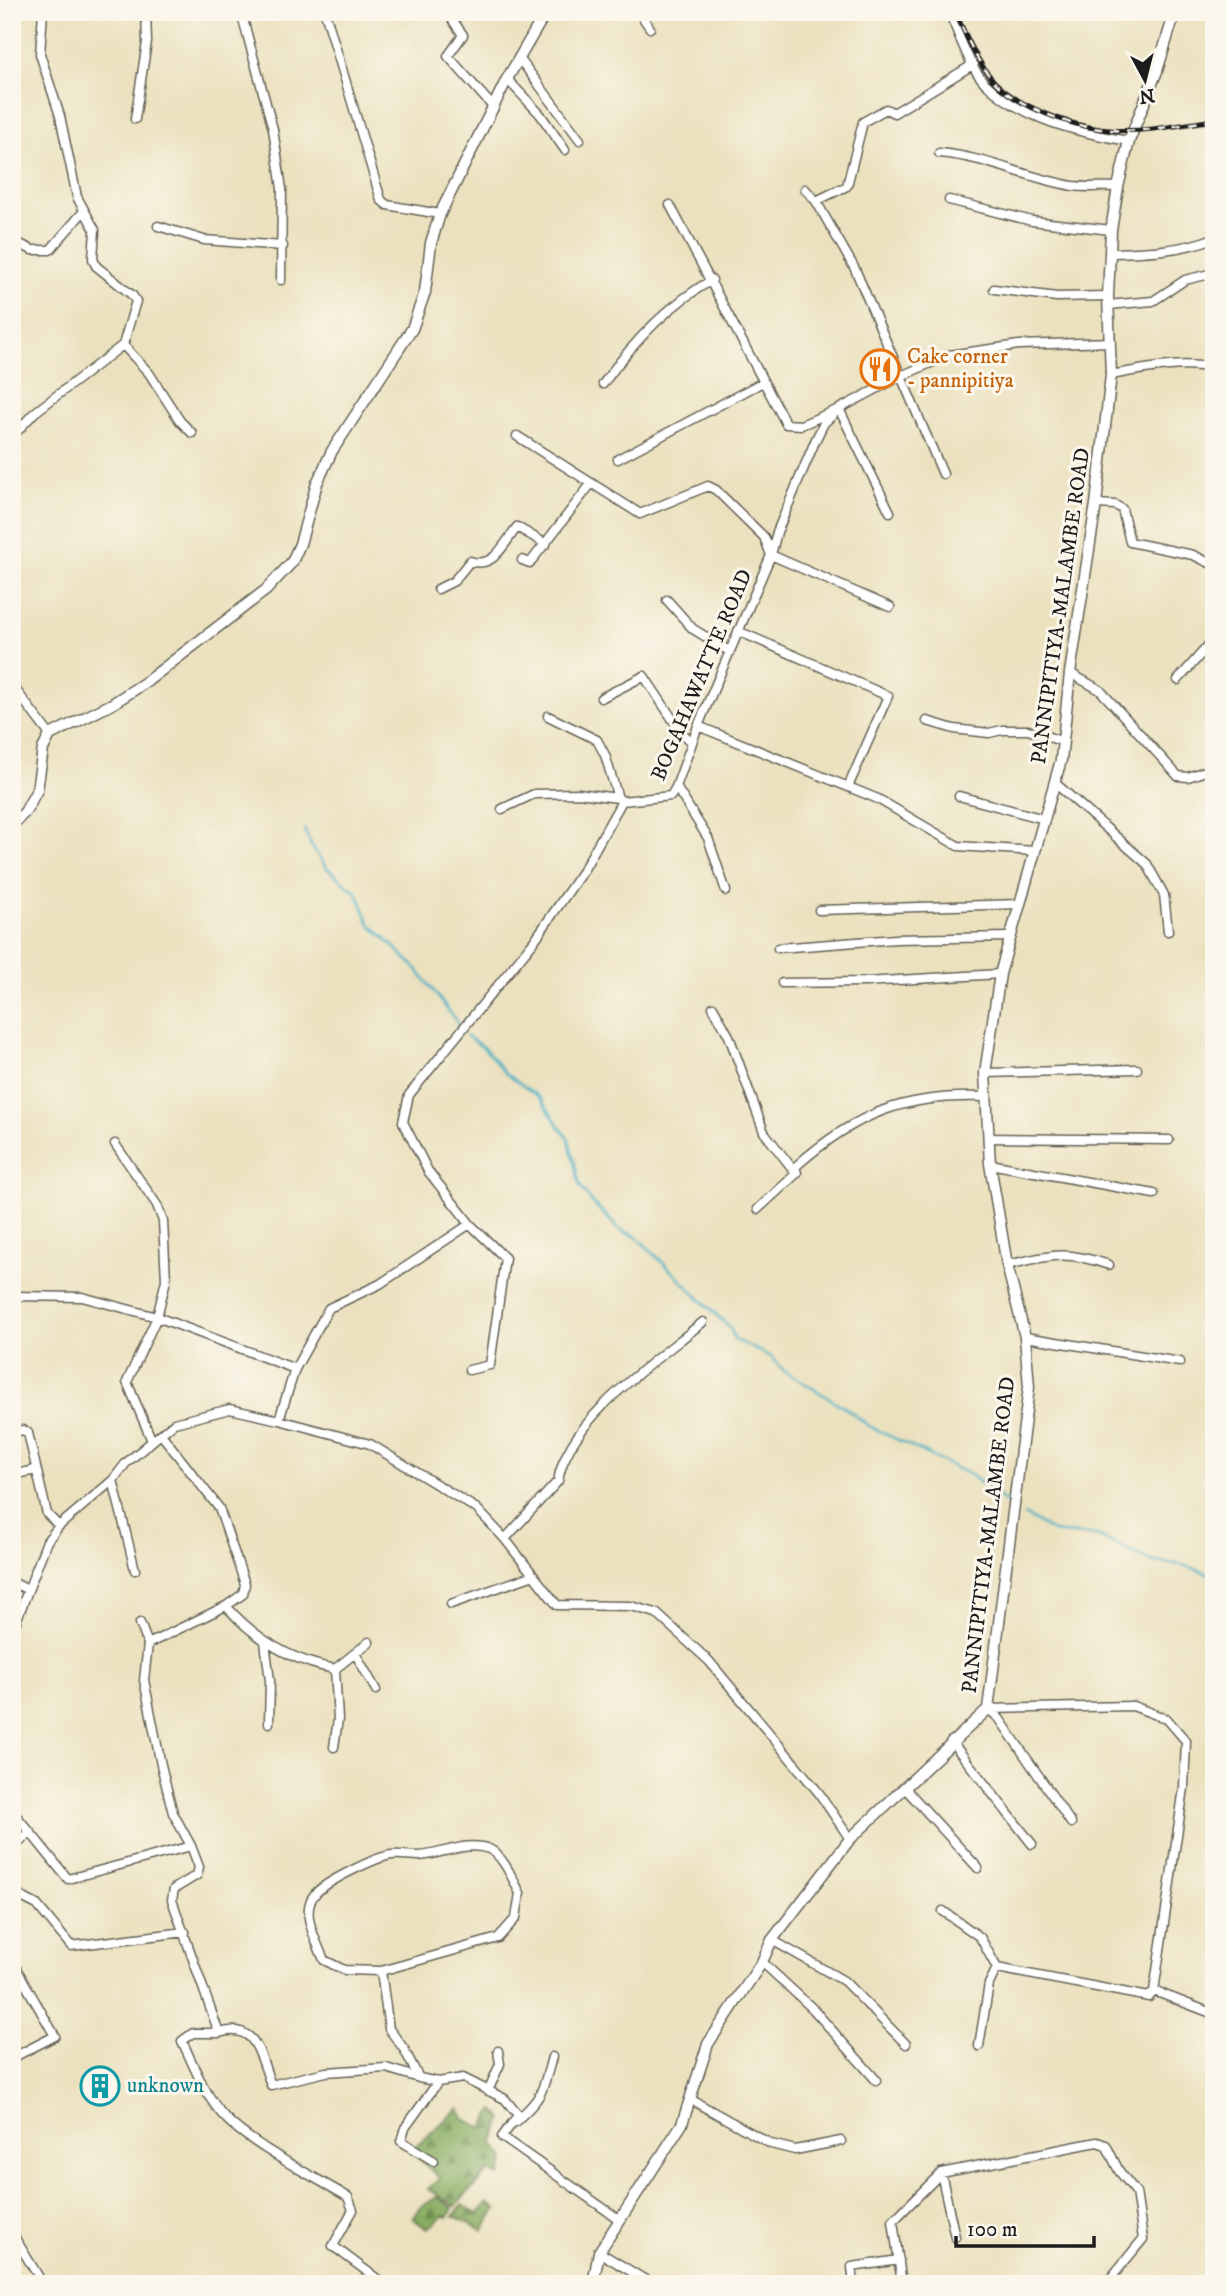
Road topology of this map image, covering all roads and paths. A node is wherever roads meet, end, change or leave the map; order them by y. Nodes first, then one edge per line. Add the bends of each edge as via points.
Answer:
1 (43, 12) edge
2 (146, 12) edge
3 (241, 12) edge
4 (325, 12) edge
5 (447, 12) edge
6 (545, 12) edge
7 (639, 12) edge
8 (949, 12) edge
9 (1175, 12) edge
10 (650, 27) dead end
11 (519, 58) junction
12 (974, 64) junction
13 (506, 79) junction
14 (494, 108) junction
15 (135, 119) dead end
16 (580, 140) dead end
17 (1129, 141) junction
18 (565, 150) dead end
19 (939, 153) dead end
20 (1118, 187) junction
21 (805, 189) dead end
22 (949, 200) dead end
23 (816, 201) junction
24 (670, 205) dead end
25 (83, 212) junction
26 (440, 214) junction
27 (158, 226) dead end
28 (1111, 230) junction
29 (1214, 238) edge
30 (13, 240) edge
31 (283, 246) junction
32 (1112, 253) junction
33 (1214, 273) edge
34 (712, 280) junction
35 (281, 281) dead end
36 (994, 289) dead end
37 (1108, 301) junction
38 (1111, 342) junction
39 (123, 345) junction
40 (1214, 368) edge
41 (1111, 375) junction
42 (901, 376) junction
43 (763, 382) junction
44 (603, 384) dead end
45 (839, 409) junction
46 (192, 433) dead end
47 (517, 436) dead end
48 (12, 437) edge
49 (618, 459) dead end
50 (943, 474) dead end
51 (591, 484) junction
52 (1096, 504) junction
53 (890, 512) dead end
54 (546, 544) junction
55 (772, 555) junction
56 (522, 560) dead end
57 (1214, 565) edge
58 (438, 589) dead end
59 (667, 600) dead end
60 (890, 607) dead end
61 (738, 631) junction
62 (1214, 639) edge
63 (729, 652) junction
64 (1070, 673) junction
65 (1178, 680) dead end
66 (12, 685) edge
67 (601, 698) dead end
68 (548, 716) dead end
69 (927, 721) dead end
70 (698, 726) junction
71 (50, 735) junction
72 (1061, 741) junction
73 (692, 742) junction
74 (1214, 768) edge
75 (1055, 783) junction
76 (677, 787) junction
77 (848, 787) junction
78 (959, 796) dead end
79 (620, 800) junction
80 (502, 809) dead end
81 (1044, 819) junction
82 (12, 825) edge
83 (1035, 851) junction
84 (726, 891) dead end
85 (1020, 904) junction
86 (819, 910) dead end
87 (1168, 931) dead end
88 (1012, 937) junction
89 (778, 948) dead end
90 (1000, 974) junction
91 (782, 983) dead end
92 (713, 1007) dead end
93 (1137, 1069) dead end
94 (985, 1073) junction
95 (987, 1097) junction
96 (988, 1138) junction
97 (1169, 1140) dead end
98 (115, 1144) dead end
99 (990, 1164) junction
100 (797, 1173) junction
101 (1154, 1194) dead end
102 (758, 1209) dead end
103 (470, 1224) junction
104 (1007, 1265) junction
105 (1109, 1265) dead end
106 (12, 1296) edge
107 (157, 1317) junction
108 (703, 1322) dead end
109 (1025, 1337) junction
110 (1180, 1362) dead end
111 (295, 1369) junction
112 (469, 1370) dead end
113 (278, 1420) junction
114 (12, 1432) edge
115 (161, 1434) junction
116 (152, 1441) junction
117 (36, 1470) junction
118 (12, 1475) edge
119 (113, 1480) junction
120 (59, 1526) junction
121 (506, 1539) junction
122 (135, 1570) dead end
123 (534, 1575) junction
124 (12, 1582) edge
125 (28, 1590) junction
126 (451, 1604) dead end
127 (226, 1606) junction
128 (140, 1623) dead end
129 (12, 1632) edge
130 (265, 1642) junction
131 (369, 1642) dead end
132 (148, 1644) junction
133 (355, 1653) junction
134 (335, 1669) junction
135 (376, 1690) dead end
136 (988, 1709) junction
137 (269, 1723) dead end
138 (951, 1741) junction
139 (334, 1747) dead end
140 (904, 1787) junction
141 (12, 1811) edge
142 (1071, 1823) dead end
143 (30, 1832) junction
144 (850, 1839) junction
145 (1032, 1844) dead end
146 (191, 1846) junction
147 (12, 1849) edge
148 (978, 1868) dead end
149 (12, 1892) edge
150 (943, 1912) dead end
151 (185, 1932) junction
152 (772, 1940) junction
153 (12, 1961) edge
154 (762, 1962) junction
155 (997, 1968) junction
156 (381, 1971) junction
157 (1154, 1991) junction
158 (1214, 2014) edge
159 (219, 2033) junction
160 (905, 2044) dead end
161 (979, 2046) dead end
162 (498, 2052) dead end
163 (552, 2057) dead end
164 (12, 2059) edge
165 (419, 2078) junction
166 (876, 2080) dead end
167 (438, 2082) junction
168 (488, 2091) junction
169 (690, 2099) junction
170 (514, 2122) junction
171 (842, 2141) dead end
172 (434, 2161) dead end
173 (941, 2173) junction
174 (620, 2220) junction
175 (12, 2233) edge
176 (955, 2237) dead end
177 (599, 2252) junction
178 (898, 2260) junction
179 (43, 2284) edge
180 (384, 2284) edge
181 (593, 2284) edge
182 (652, 2284) edge
183 (854, 2284) edge
184 (902, 2284) edge
185 (1110, 2284) edge

1 - 25 street via 40,54
2 - 15 street via 147,42
3 - 31 street via 273,129 282,189
4 - 26 street via 381,200
5 - 14 street via 463,35 448,56
6 - 11 street
7 - 10 street
8 - 12 street
9 - 17 street, PANNIPITIYA-MALAMBE ROAD
11 - 13 street
11 - 16 street
12 - 17 street via 985,83 1013,104 1076,132
12 - 23 street via 894,113 886,109 863,121 847,186
13 - 14 street
13 - 18 street via 540,114
14 - 26 street
17 - 20 street, PANNIPITIYA-MALAMBE ROAD
19 - 20 street via 974,156 1075,186
20 - 28 street, PANNIPITIYA-MALAMBE ROAD
21 - 23 street
22 - 28 street via 1032,221
23 - 42 street via 855,269
24 - 34 street
25 - 30 street via 50,250 32,250
25 - 39 street via 95,230 96,266 136,301
26 - 71 street via 425,292 412,329 332,451 317,483 300,544 286,570 146,682
27 - 31 street via 204,240
28 - 32 street, PANNIPITIYA-MALAMBE ROAD
29 - 32 street via 1154,251
31 - 35 street
32 - 37 street, PANNIPITIYA-MALAMBE ROAD
33 - 37 street via 1185,280 1153,301
34 - 43 street
34 - 44 street via 635,344
36 - 37 street
37 - 38 street, PANNIPITIYA-MALAMBE ROAD
38 - 41 street, PANNIPITIYA-MALAMBE ROAD
38 - 42 street, BOGAHAWATTE ROAD via 1019,345 949,355
39 - 46 street
39 - 48 street via 34,413
40 - 41 street via 1148,368
41 - 52 street, PANNIPITIYA-MALAMBE ROAD
42 - 45 street, BOGAHAWATTE ROAD
42 - 50 street
43 - 45 street via 786,424 801,425
43 - 49 street
45 - 53 street
45 - 55 street, BOGAHAWATTE ROAD via 816,439
47 - 51 street
51 - 54 street
51 - 55 street via 640,514 708,486 764,537
52 - 57 street via 1122,509 1130,542 1193,555
52 - 64 street, PANNIPITIYA-MALAMBE ROAD
54 - 56 street via 530,564
54 - 58 street via 517,527 490,562 470,561 454,581
55 - 60 street
55 - 61 street, BOGAHAWATTE ROAD
59 - 63 street via 693,629
61 - 63 street, BOGAHAWATTE ROAD
61 - 77 street via 888,696
62 - 65 street
63 - 70 street, BOGAHAWATTE ROAD
64 - 72 street, PANNIPITIYA-MALAMBE ROAD
64 - 74 street via 1100,690 1178,776
66 - 71 street
67 - 73 street via 644,676
68 - 79 street via 597,740
69 - 72 street via 989,733 1028,730
70 - 73 street, BOGAHAWATTE ROAD
70 - 77 street
71 - 82 street via 43,749 37,790
72 - 75 street, PANNIPITIYA-MALAMBE ROAD
73 - 76 street, BOGAHAWATTE ROAD
75 - 81 street, PANNIPITIYA-MALAMBE ROAD
75 - 87 street via 1147,864 1164,895
76 - 79 street, BOGAHAWATTE ROAD via 671,796
76 - 84 street via 708,838
77 - 83 street via 878,799 958,846
78 - 81 street
79 - 80 street, BOGAHAWATTE ROAD via 578,793 534,794
79 - 103 street via 584,869 534,940 409,1095 403,1122 428,1171
81 - 83 street, PANNIPITIYA-MALAMBE ROAD
83 - 85 street, PANNIPITIYA-MALAMBE ROAD
85 - 86 street
85 - 88 street, PANNIPITIYA-MALAMBE ROAD
88 - 89 street
88 - 90 street, PANNIPITIYA-MALAMBE ROAD
90 - 91 street
90 - 94 street, PANNIPITIYA-MALAMBE ROAD
92 - 100 street via 729,1036 764,1132
93 - 94 street
94 - 95 street, PANNIPITIYA-MALAMBE ROAD
95 - 96 street, PANNIPITIYA-MALAMBE ROAD
95 - 100 street via 944,1096 903,1102 864,1117 807,1156 795,1167
96 - 97 street
96 - 99 street, PANNIPITIYA-MALAMBE ROAD
98 - 107 street via 158,1205 163,1221 166,1280
99 - 101 street
99 - 104 street, PANNIPITIYA-MALAMBE ROAD
100 - 102 street
103 - 111 street via 380,1284 329,1308
103 - 112 street via 505,1258 490,1365
104 - 105 street via 1055,1254
104 - 109 street, PANNIPITIYA-MALAMBE ROAD
106 - 107 street via 82,1297
107 - 111 street
107 - 116 street via 127,1382
108 - 121 street via 593,1413 560,1469 558,1481
109 - 110 street
109 - 136 street, PANNIPITIYA-MALAMBE ROAD via 1029,1387
111 - 113 street
113 - 115 street via 230,1409 174,1423
113 - 121 street via 370,1444 477,1509
114 - 117 street via 28,1433
115 - 116 street
115 - 127 street via 219,1508 245,1584 243,1594
116 - 119 street
117 - 118 street
117 - 120 street via 47,1514
119 - 120 street
119 - 122 street
120 - 125 street via 47,1541
121 - 123 street
123 - 126 street
123 - 144 street via 557,1605 631,1606 656,1614 709,1661 819,1793
124 - 125 street
125 - 129 street
127 - 130 street via 249,1632
127 - 132 street
128 - 132 street
130 - 134 street
130 - 137 street
131 - 133 street
132 - 146 street via 144,1680 161,1765 173,1813
133 - 134 street
133 - 135 street
134 - 139 street via 338,1719
136 - 138 street, PANNIPITIYA-MALAMBE ROAD
136 - 142 street via 999,1718
136 - 157 street via 1133,1706 1167,1719 1186,1741 1184,1788
138 - 140 street, PANNIPITIYA-MALAMBE ROAD
138 - 145 street
140 - 144 street, PANNIPITIYA-MALAMBE ROAD
140 - 148 street
141 - 143 street
143 - 146 street via 68,1879
143 - 147 street
144 - 152 street, PANNIPITIYA-MALAMBE ROAD
146 - 151 street via 199,1867 197,1875 174,1889 172,1900
149 - 151 street via 37,1905 71,1946
150 - 155 street via 980,1937
151 - 159 street
152 - 154 street, PANNIPITIYA-MALAMBE ROAD
152 - 160 street via 844,1981
153 - 164 street via 55,2036
154 - 166 street via 813,2009
154 - 169 street, PANNIPITIYA-MALAMBE ROAD via 708,2044
155 - 157 street via 1149,1997
155 - 161 street via 989,1984
156 - 156 street via 344,1970 324,1960 309,1922 315,1893 391,1855 421,1856 468,1846 489,1849 501,1860 520,1893 516,1918 498,1938
156 - 165 street via 389,2029
157 - 158 street
159 - 165 street via 235,2028 245,2031 254,2041 271,2085 326,2072 386,2068
159 - 180 street via 193,2033 182,2041 204,2090 223,2115 267,2148 348,2197 353,2210 333,2246
162 - 168 street via 500,2064
163 - 170 street via 541,2097
165 - 167 street
167 - 168 street via 463,2078
167 - 172 street via 405,2128 401,2141
168 - 170 street via 513,2108
169 - 171 street via 771,2144 795,2150
169 - 174 street, PANNIPITIYA-MALAMBE ROAD via 681,2124
170 - 174 street via 502,2137
173 - 176 street
173 - 178 street via 893,2221
173 - 185 street via 1106,2145 1136,2192 1143,2239
174 - 177 street, PANNIPITIYA-MALAMBE ROAD
175 - 179 street
177 - 181 street, PANNIPITIYA-MALAMBE ROAD
177 - 182 street
178 - 183 street via 852,2267
178 - 184 street

